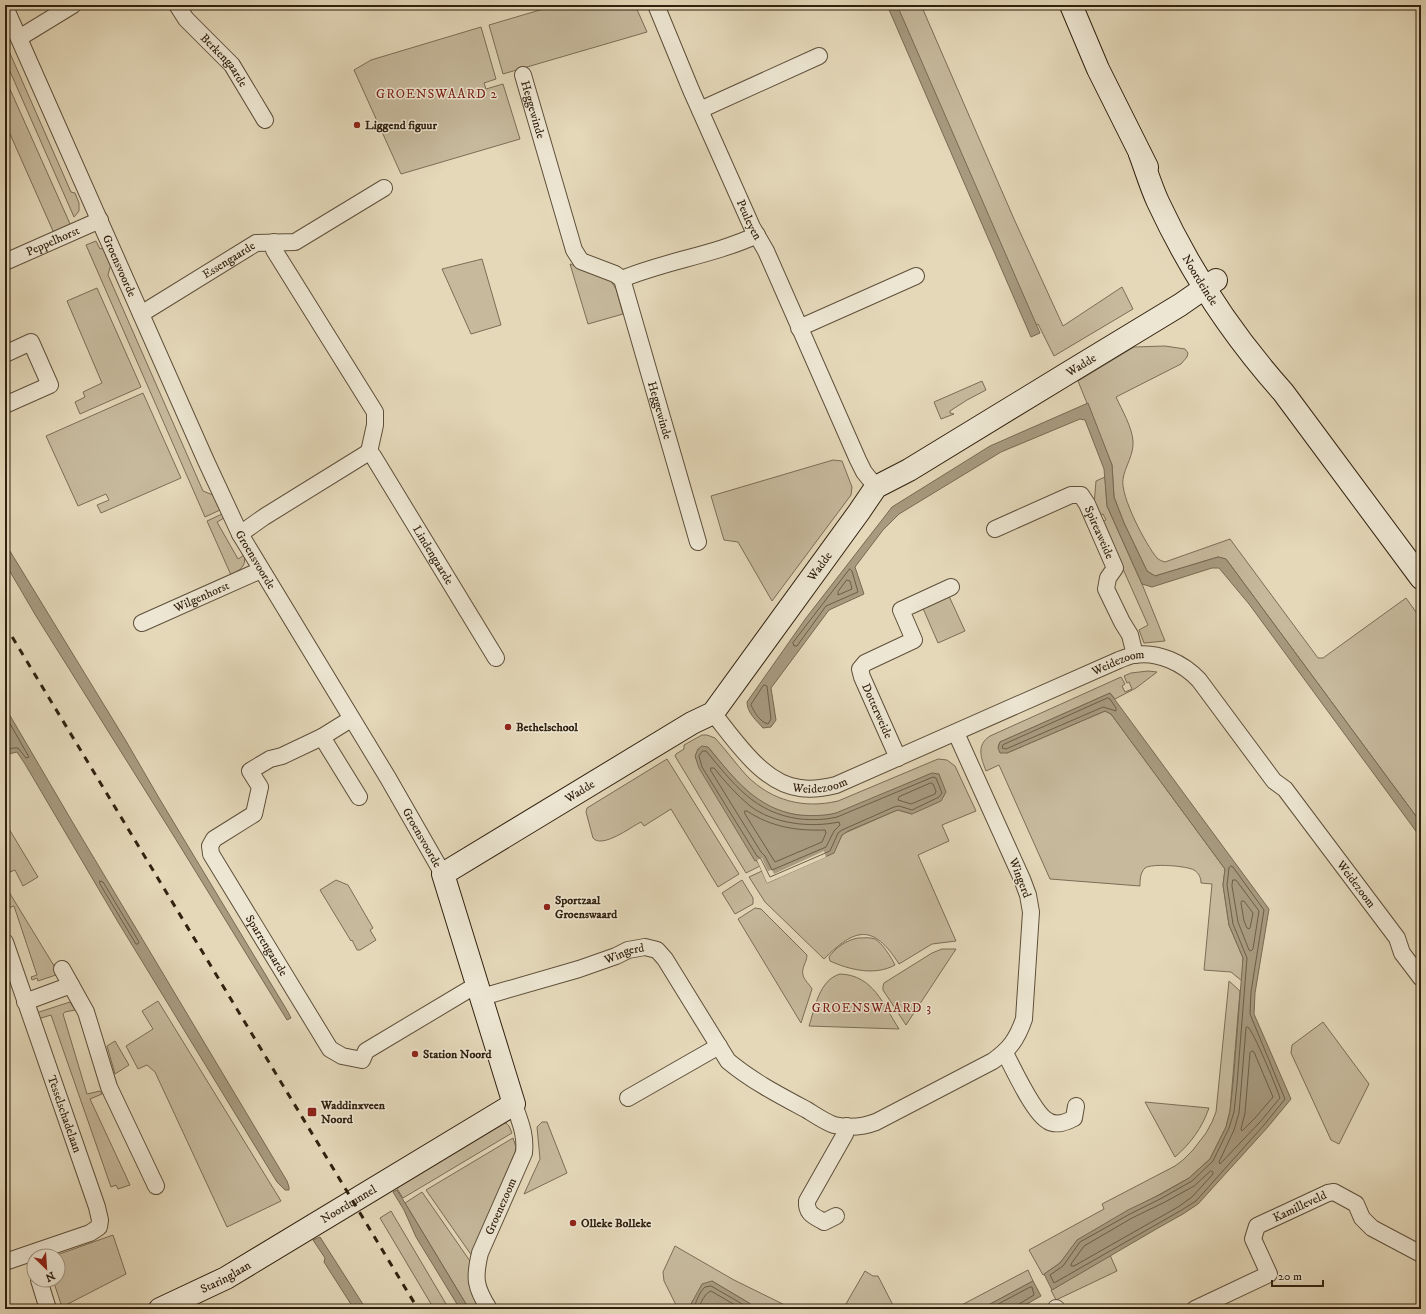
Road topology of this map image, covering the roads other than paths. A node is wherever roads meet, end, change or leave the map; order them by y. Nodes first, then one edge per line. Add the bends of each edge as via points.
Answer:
1 (73, 5) edge
2 (177, 5) edge
3 (656, 5) edge
4 (1071, 5) edge
5 (5, 7) edge
6 (19, 38) junction
7 (819, 56) dead end
8 (522, 75) dead end
9 (700, 110) junction
10 (265, 120) dead end
11 (384, 188) dead end
12 (100, 220) junction
13 (757, 236) junction
14 (274, 242) junction
15 (5, 262) edge
16 (916, 276) dead end
17 (622, 280) junction
18 (1211, 284) junction
19 (141, 314) junction
20 (799, 328) junction
21 (5, 354) edge
22 (5, 405) edge
23 (369, 452) junction
24 (876, 487) junction
25 (995, 529) dead end
26 (240, 534) junction
27 (698, 542) dead end
28 (261, 570) junction
29 (1421, 578) edge
30 (951, 588) dead end
31 (142, 624) dead end
32 (1135, 655) junction
33 (496, 658) dead end
34 (713, 713) junction
35 (351, 719) junction
36 (956, 733) junction
37 (322, 737) junction
38 (898, 758) junction
39 (358, 797) dead end
40 (443, 874) junction
41 (5, 942) edge
42 (62, 970) dead end
43 (1421, 978) edge
44 (72, 985) junction
45 (480, 991) junction
46 (25, 1002) junction
47 (719, 1046) junction
48 (1005, 1053) junction
49 (628, 1098) dead end
50 (514, 1104) junction
51 (1076, 1106) dead end
52 (847, 1126) junction
53 (156, 1186) dead end
54 (836, 1216) dead end
55 (288, 1240) joint
56 (55, 1248) edge
57 (1421, 1254) edge
58 (26, 1259) edge
59 (5, 1262) edge
60 (41, 1288) edge
61 (1216, 1305) edge
62 (48, 1309) edge
63 (160, 1309) edge
64 (489, 1309) edge
65 (1195, 1309) edge

1 - 6 street
2 - 10 street, Berkengaarde via 186,19 232,64
3 - 9 street, Peuleyen
4 - 18 street, Noordeinde via 1098,69 1140,154
5 - 6 street, Groensvoorde
6 - 12 street, Groensvoorde
7 - 9 street
8 - 17 street, Heggewinde via 574,250 582,261 615,274
9 - 13 street, Peuleyen
11 - 14 street, Essengaarde via 295,242
12 - 15 street, Peppelhorst
12 - 19 street, Groensvoorde
13 - 17 street via 738,244 639,272
13 - 20 street, Peuleyen
14 - 19 street, Essengaarde via 256,242
14 - 23 street via 274,250 375,412
16 - 20 street
17 - 27 street, Heggewinde
18 - 24 street, Wadde via 909,470
18 - 29 street, Noordeinde via 1265,358 1283,392
19 - 26 street, Groensvoorde
20 - 24 street, Peuleyen via 858,460
21 - 22 street via 31,342 50,385
23 - 26 street
23 - 33 street, Lindengaarde
24 - 34 street, Wadde
25 - 32 street, Spireaweide via 1071,495 1081,495 1116,568 1108,578 1106,589 1130,635
26 - 28 street, Groensvoorde
28 - 31 street, Wilgenhorst
28 - 35 street, Groensvoorde
30 - 38 street, Dotterweide via 901,610 914,640 865,663 860,669
32 - 36 street, Weidezoom
32 - 43 street, Weidezoom via 1160,656 1178,663 1199,680 1397,938 1402,952
34 - 38 street, Weidezoom via 766,773 781,783 798,788 817,789 836,785
34 - 40 street, Wadde via 692,723
35 - 37 street, Sparrengaarde
35 - 40 street, Groensvoorde
36 - 38 street, Weidezoom
36 - 48 street, Wingerd via 1022,879 1031,912 1024,1019 1019,1033
37 - 39 street
37 - 45 street, Sparrengaarde via 270,759 250,771 260,787 254,814 214,839 210,846 211,854 330,1049 342,1056 362,1060 366,1051
40 - 45 street, Groensvoorde
41 - 46 street, Tesselschadelaan
42 - 44 street
44 - 46 street
44 - 53 street via 86,1012 109,1086
45 - 47 street, Wingerd via 579,969 628,950 645,947 657,950 665,959
45 - 50 street, Groensvoorde
46 - 56 street, Tesselschadelaan via 100,1220 99,1227 90,1233
47 - 49 street
47 - 52 street, Wingerd via 728,1061 749,1077 833,1124
48 - 51 street via 1040,1116 1049,1122 1066,1123 1074,1118
48 - 52 street, Wingerd via 876,1122 864,1126
50 - 55 street, Noordtunnel
50 - 64 street, Groenezoom via 522,1127 524,1153 480,1253 477,1268 476,1283
52 - 54 street via 806,1207 809,1213 824,1222
55 - 63 street, Staringlaan via 226,1278
57 - 61 street, Kamilleveld via 1372,1228 1362,1218 1356,1204 1334,1192 1328,1193 1256,1226 1252,1239 1269,1274
58 - 59 street
60 - 62 street
61 - 65 street

